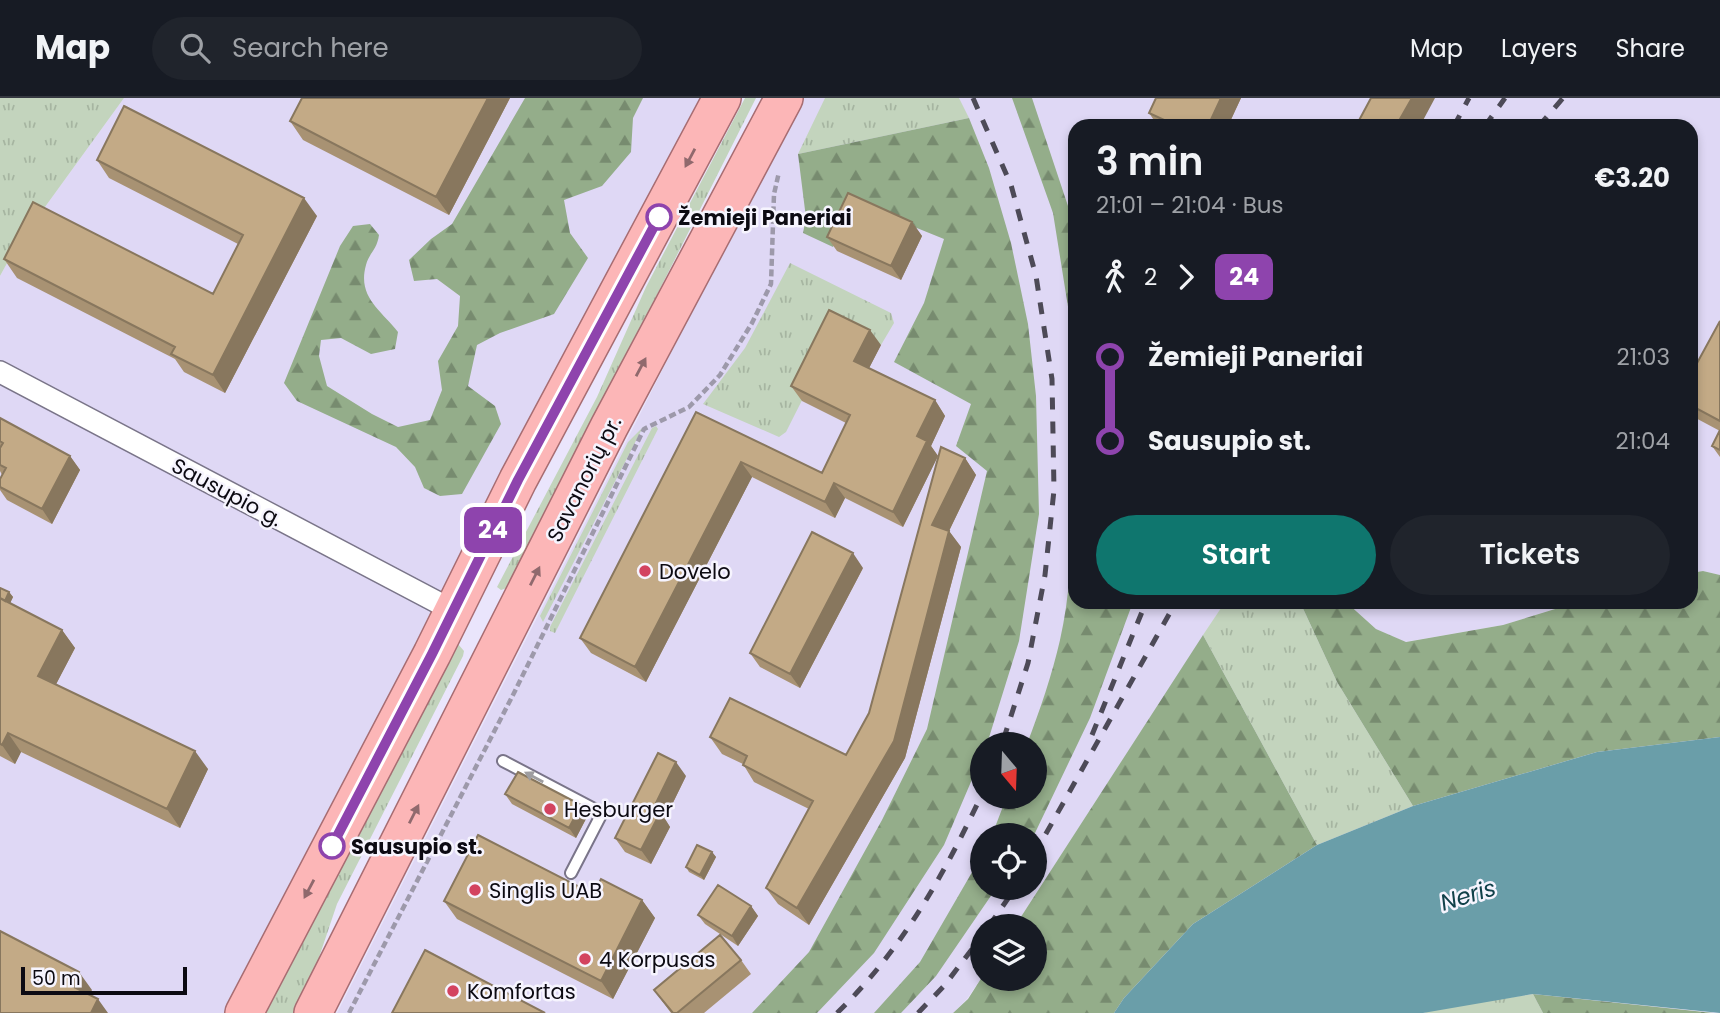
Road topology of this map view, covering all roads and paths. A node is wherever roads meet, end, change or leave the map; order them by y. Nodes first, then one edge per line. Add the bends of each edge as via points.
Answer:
1 (722, 98) edge
2 (784, 98) edge
3 (780, 167) dead end
4 (0, 372) edge
5 (454, 611) junction
6 (504, 637) junction
7 (503, 761) dead end
8 (571, 873) dead end
9 (244, 1013) edge
10 (313, 1013) edge
11 (349, 1013) edge

1 -> 5 highway via 518,480
6 -> 2 highway, Savanorių pr. via 609,427
3 - 11 path via 774,194 771,284 752,323 720,375 689,407 645,429
4 - 5 street, Sausupio g.
5 - 6 highway
5 -> 9 highway
10 -> 6 highway, Savanorių pr.
8 -> 7 lane via 600,817 596,810

